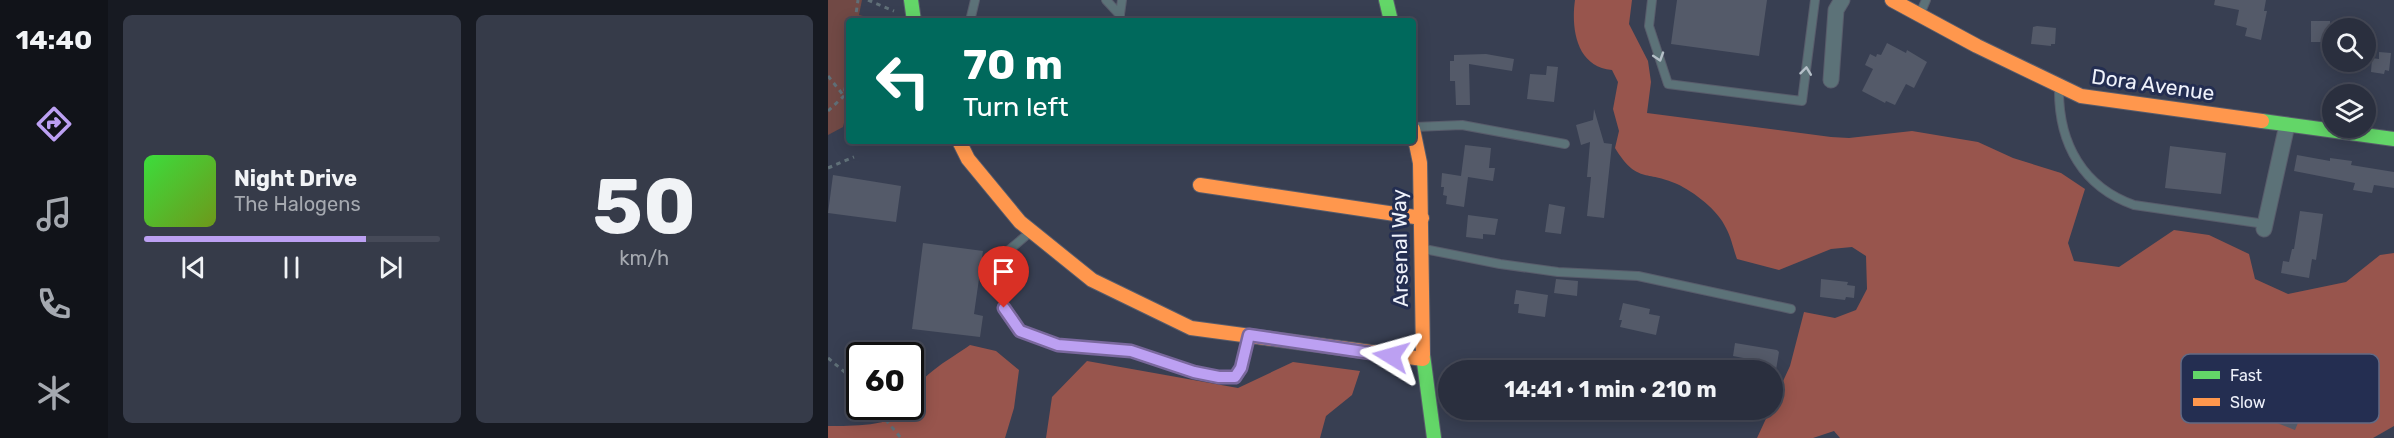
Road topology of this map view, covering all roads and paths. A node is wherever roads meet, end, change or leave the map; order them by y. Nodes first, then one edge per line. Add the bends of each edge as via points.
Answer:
1 (858, 0) edge
2 (868, 0) edge
3 (975, 0) edge
4 (1106, 0) edge
5 (1122, 0) edge
6 (1386, 0) edge
7 (1652, 0) edge
8 (1815, 0) edge
9 (1842, 0) edge
10 (1892, 0) edge
11 (1926, 0) edge
12 (912, 10) edge
13 (1920, 15) junction
14 (855, 18) edge
15 (971, 18) edge
16 (1120, 18) edge
17 (1390, 18) edge
18 (828, 76) edge
19 (1831, 81) dead end
20 (846, 83) edge
21 (2060, 86) junction
22 (844, 96) junction
23 (828, 111) edge
24 (2287, 125) junction
25 (1416, 128) edge
26 (2394, 139) edge
27 (1416, 143) edge
28 (960, 144) edge
29 (1565, 144) dead end
30 (854, 157) dead end
31 (828, 168) edge
32 (1200, 185) dead end
33 (1422, 218) junction
34 (2265, 226) joint
35 (1031, 231) junction
36 (1422, 248) junction
37 (1009, 250) dead end
38 (1004, 308) dead end
39 (1791, 309) dead end
40 (1249, 335) junction
41 (828, 358) edge
42 (1423, 359) junction
43 (846, 374) edge
44 (886, 420) edge
45 (901, 438) edge
46 (1434, 438) edge

1 - 14 path
2 - 12 path via 895,11
3 - 15 lane
4 - 16 lane
5 - 16 lane
6 - 17 main road
7 -> 8 lane via 1648,26 1668,84 1802,101
9 - 19 street via 1836,10
10 - 13 main road, Dora Avenue
11 - 13 lane
13 - 21 main road, Dora Avenue
18 - 22 path
20 - 22 path
21 - 24 main road, Dora Avenue via 2080,96
21 - 34 lane via 2061,117 2069,144 2095,183 2115,198 2134,205
22 - 23 path
24 - 26 main road, Dora Avenue
24 - 34 street
25 - 29 lane via 1462,125
27 - 33 main road, Arsenal Way
28 - 35 main road via 968,159
30 - 31 path
32 - 33 main road
33 - 36 main road, Arsenal Way
35 - 37 lane
35 - 40 main road via 1092,280 1191,328
36 - 39 lane via 1546,270 1638,276
36 - 42 main road, Arsenal Way
38 - 40 lane via 1020,331 1058,345 1131,351 1219,377 1235,377
40 - 42 main road
41 - 43 path
42 - 46 main road, Arsenal Way
44 - 45 path

